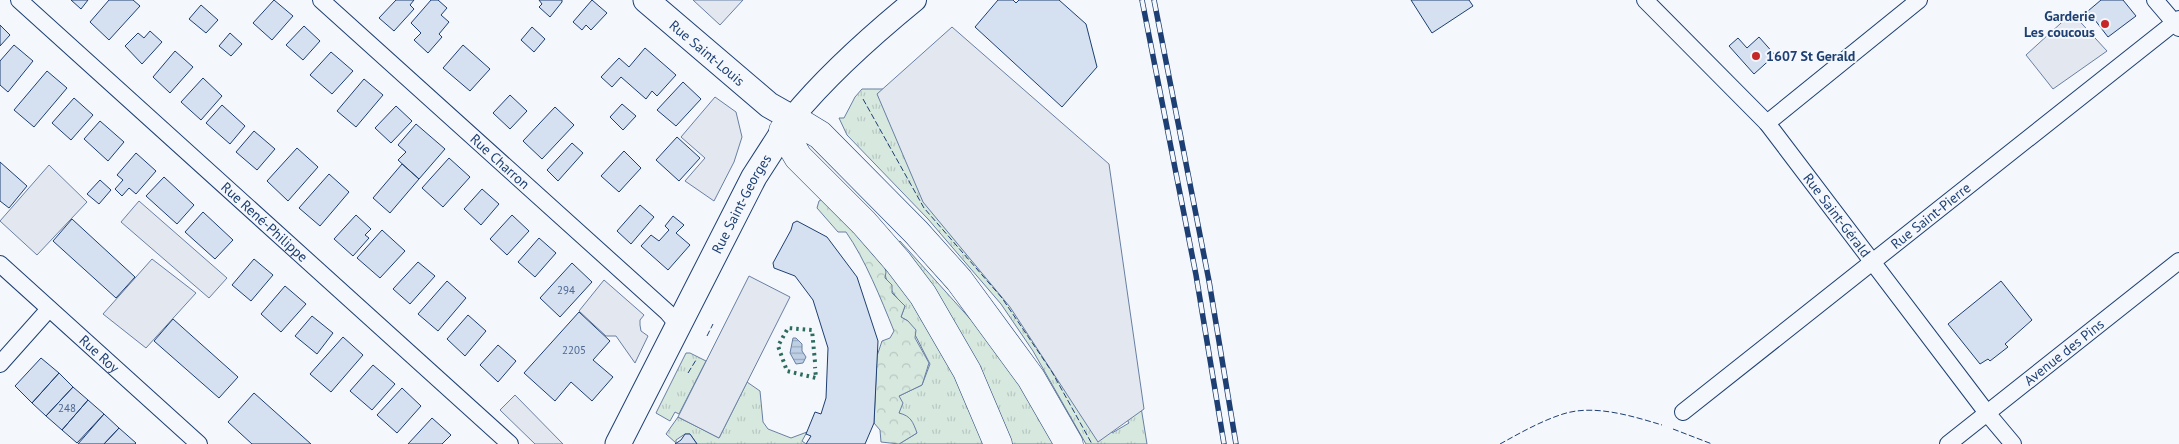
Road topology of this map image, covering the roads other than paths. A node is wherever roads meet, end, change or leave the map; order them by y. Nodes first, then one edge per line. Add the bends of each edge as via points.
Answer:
1 (19, 0) edge
2 (322, 0) edge
3 (646, 0) edge
4 (915, 0) edge
5 (1645, 0) edge
6 (1919, 0) edge
7 (2155, 0) edge
8 (2178, 23) edge
9 (1767, 123) junction
10 (788, 124) junction
11 (2179, 261) edge
12 (1872, 263) junction
13 (0, 264) edge
14 (49, 309) junction
15 (678, 325) junction
16 (0, 364) edge
17 (1682, 412) dead end
18 (1987, 413) junction
19 (199, 444) edge
20 (510, 444) edge
21 (618, 444) edge
22 (998, 444) edge
23 (1068, 444) edge
24 (1948, 444) edge
25 (2013, 444) edge

1 - 20 street, Rue René-Philippe
2 - 15 street, Rue Charron
3 - 10 main road, Rue Saint-Louis
4 - 10 street, Rue Saint-Georges via 847,59
5 - 9 street, Rue Saint-Gérald
6 - 9 street
7 - 8 street
8 - 12 street, Rue Saint-Pierre
9 - 12 street, Rue Saint-Gérald
10 - 15 main road, Rue Saint-Georges via 754,177
10 - 22 highway via 798,157 864,223 923,295 967,371
10 - 23 highway via 820,135 954,275 1031,378
11 - 18 street, Avenue des Pins
12 - 17 street, Rue Saint-Pierre
12 - 18 street, Rue Saint-Gérald
13 - 14 street, Rue Roy
14 - 16 street
14 - 19 street, Rue Roy
15 - 21 main road, Rue Saint-Georges
18 - 24 street, Avenue des Pins
18 - 25 street, Rue Saint-Gérald

